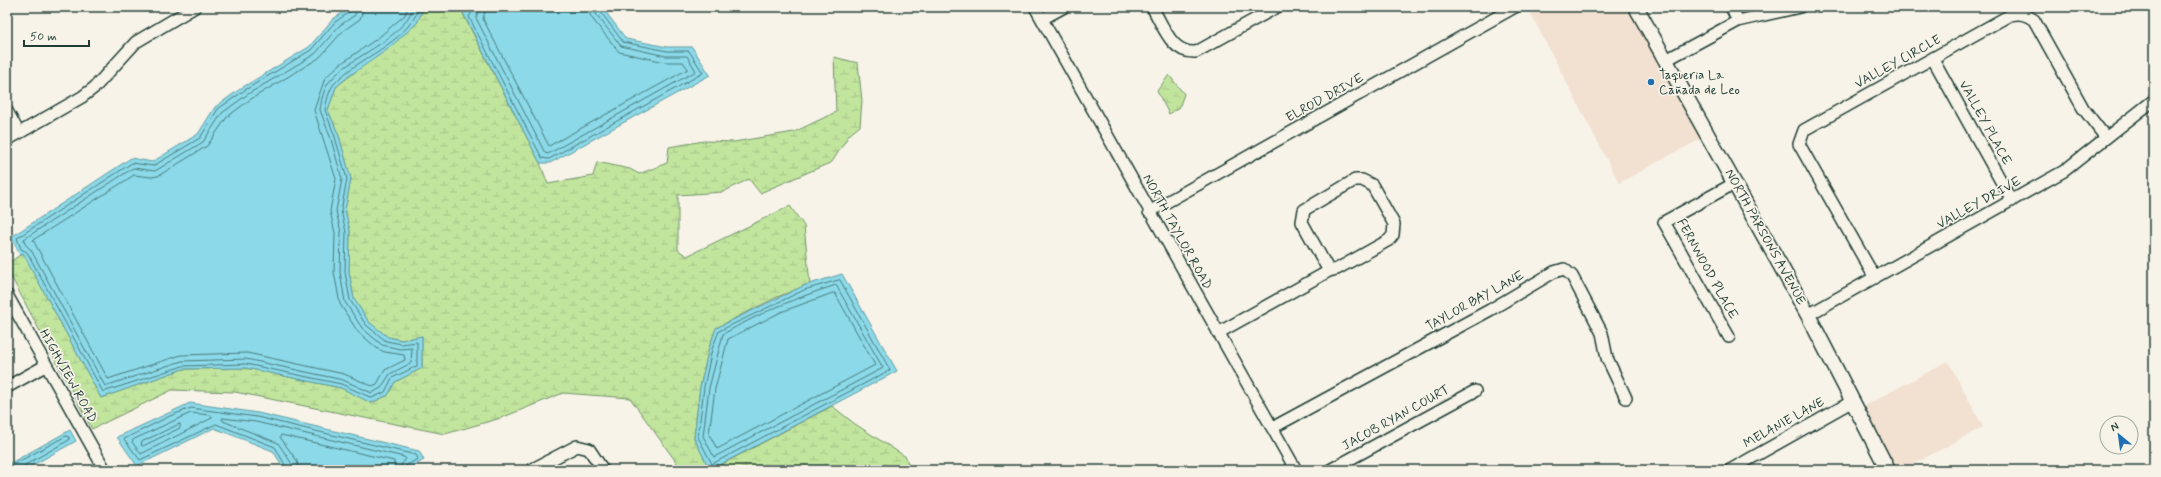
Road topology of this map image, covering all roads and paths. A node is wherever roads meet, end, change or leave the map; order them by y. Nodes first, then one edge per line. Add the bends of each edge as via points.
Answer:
1 (195, 7) edge
2 (1035, 7) edge
3 (1064, 7) edge
4 (1152, 7) edge
5 (1277, 7) edge
6 (1515, 7) edge
7 (1636, 7) edge
8 (1731, 7) edge
9 (1800, 7) edge
10 (1042, 19) junction
11 (1738, 21) junction
12 (1933, 59) junction
13 (1666, 60) junction
14 (2154, 100) edge
15 (7, 111) edge
16 (19, 133) junction
17 (2106, 138) junction
18 (7, 140) edge
19 (1735, 183) junction
20 (2012, 201) junction
21 (1149, 212) junction
22 (1329, 271) junction
23 (1875, 278) junction
24 (7, 296) edge
25 (1808, 315) junction
26 (1218, 333) junction
27 (1729, 336) dead end
28 (45, 366) junction
29 (7, 387) edge
30 (1475, 390) dead end
31 (1626, 398) dead end
32 (1852, 401) junction
33 (1272, 428) junction
34 (105, 470) edge
35 (532, 470) edge
36 (603, 470) edge
37 (1296, 470) edge
38 (1330, 470) edge
39 (1730, 470) edge
40 (1888, 470) edge

1 - 16 street via 136,42 95,88
2 - 10 street, NORTH TAYLOR ROAD
3 - 10 street
4 - 5 street via 1174,44 1183,52 1189,53 1196,52
6 - 21 street, ELROD DRIVE
7 - 13 main road, NORTH PARSONS AVENUE
8 - 11 street
9 - 11 street
10 - 21 street, NORTH TAYLOR ROAD
11 - 13 street
12 - 17 street, VALLEY CIRCLE via 2010,15 2029,16 2034,20 2082,108
12 - 20 street, VALLEY PLACE
12 - 23 street, VALLEY CIRCLE via 1804,130 1799,144
13 - 19 main road, NORTH PARSONS AVENUE
14 - 17 street, VALLEY DRIVE
15 - 16 street
16 - 18 street
17 - 20 street, VALLEY DRIVE via 2064,171
19 - 25 main road, NORTH PARSONS AVENUE
19 - 27 street, FERNWOOD PLACE via 1664,222
20 - 23 street, VALLEY DRIVE
21 - 26 street, NORTH TAYLOR ROAD
22 - 22 street via 1389,240 1393,235 1394,224 1372,185 1367,182 1355,180 1304,210 1302,222
22 - 26 street
23 - 25 street, VALLEY DRIVE
24 - 28 street, HIGHVIEW ROAD
25 - 32 main road, NORTH PARSONS AVENUE
26 - 33 street, NORTH TAYLOR ROAD
28 - 29 street
28 - 34 street, HIGHVIEW ROAD
30 - 38 street, JACOB RYAN COURT
31 - 33 street, TAYLOR BAY LANE via 1607,358 1602,332 1572,276 1564,269 1554,272 1490,310
32 - 39 street, MELANIE LANE
32 - 40 main road, NORTH PARSONS AVENUE
33 - 37 street, NORTH TAYLOR ROAD
35 - 36 street via 577,446 589,449

